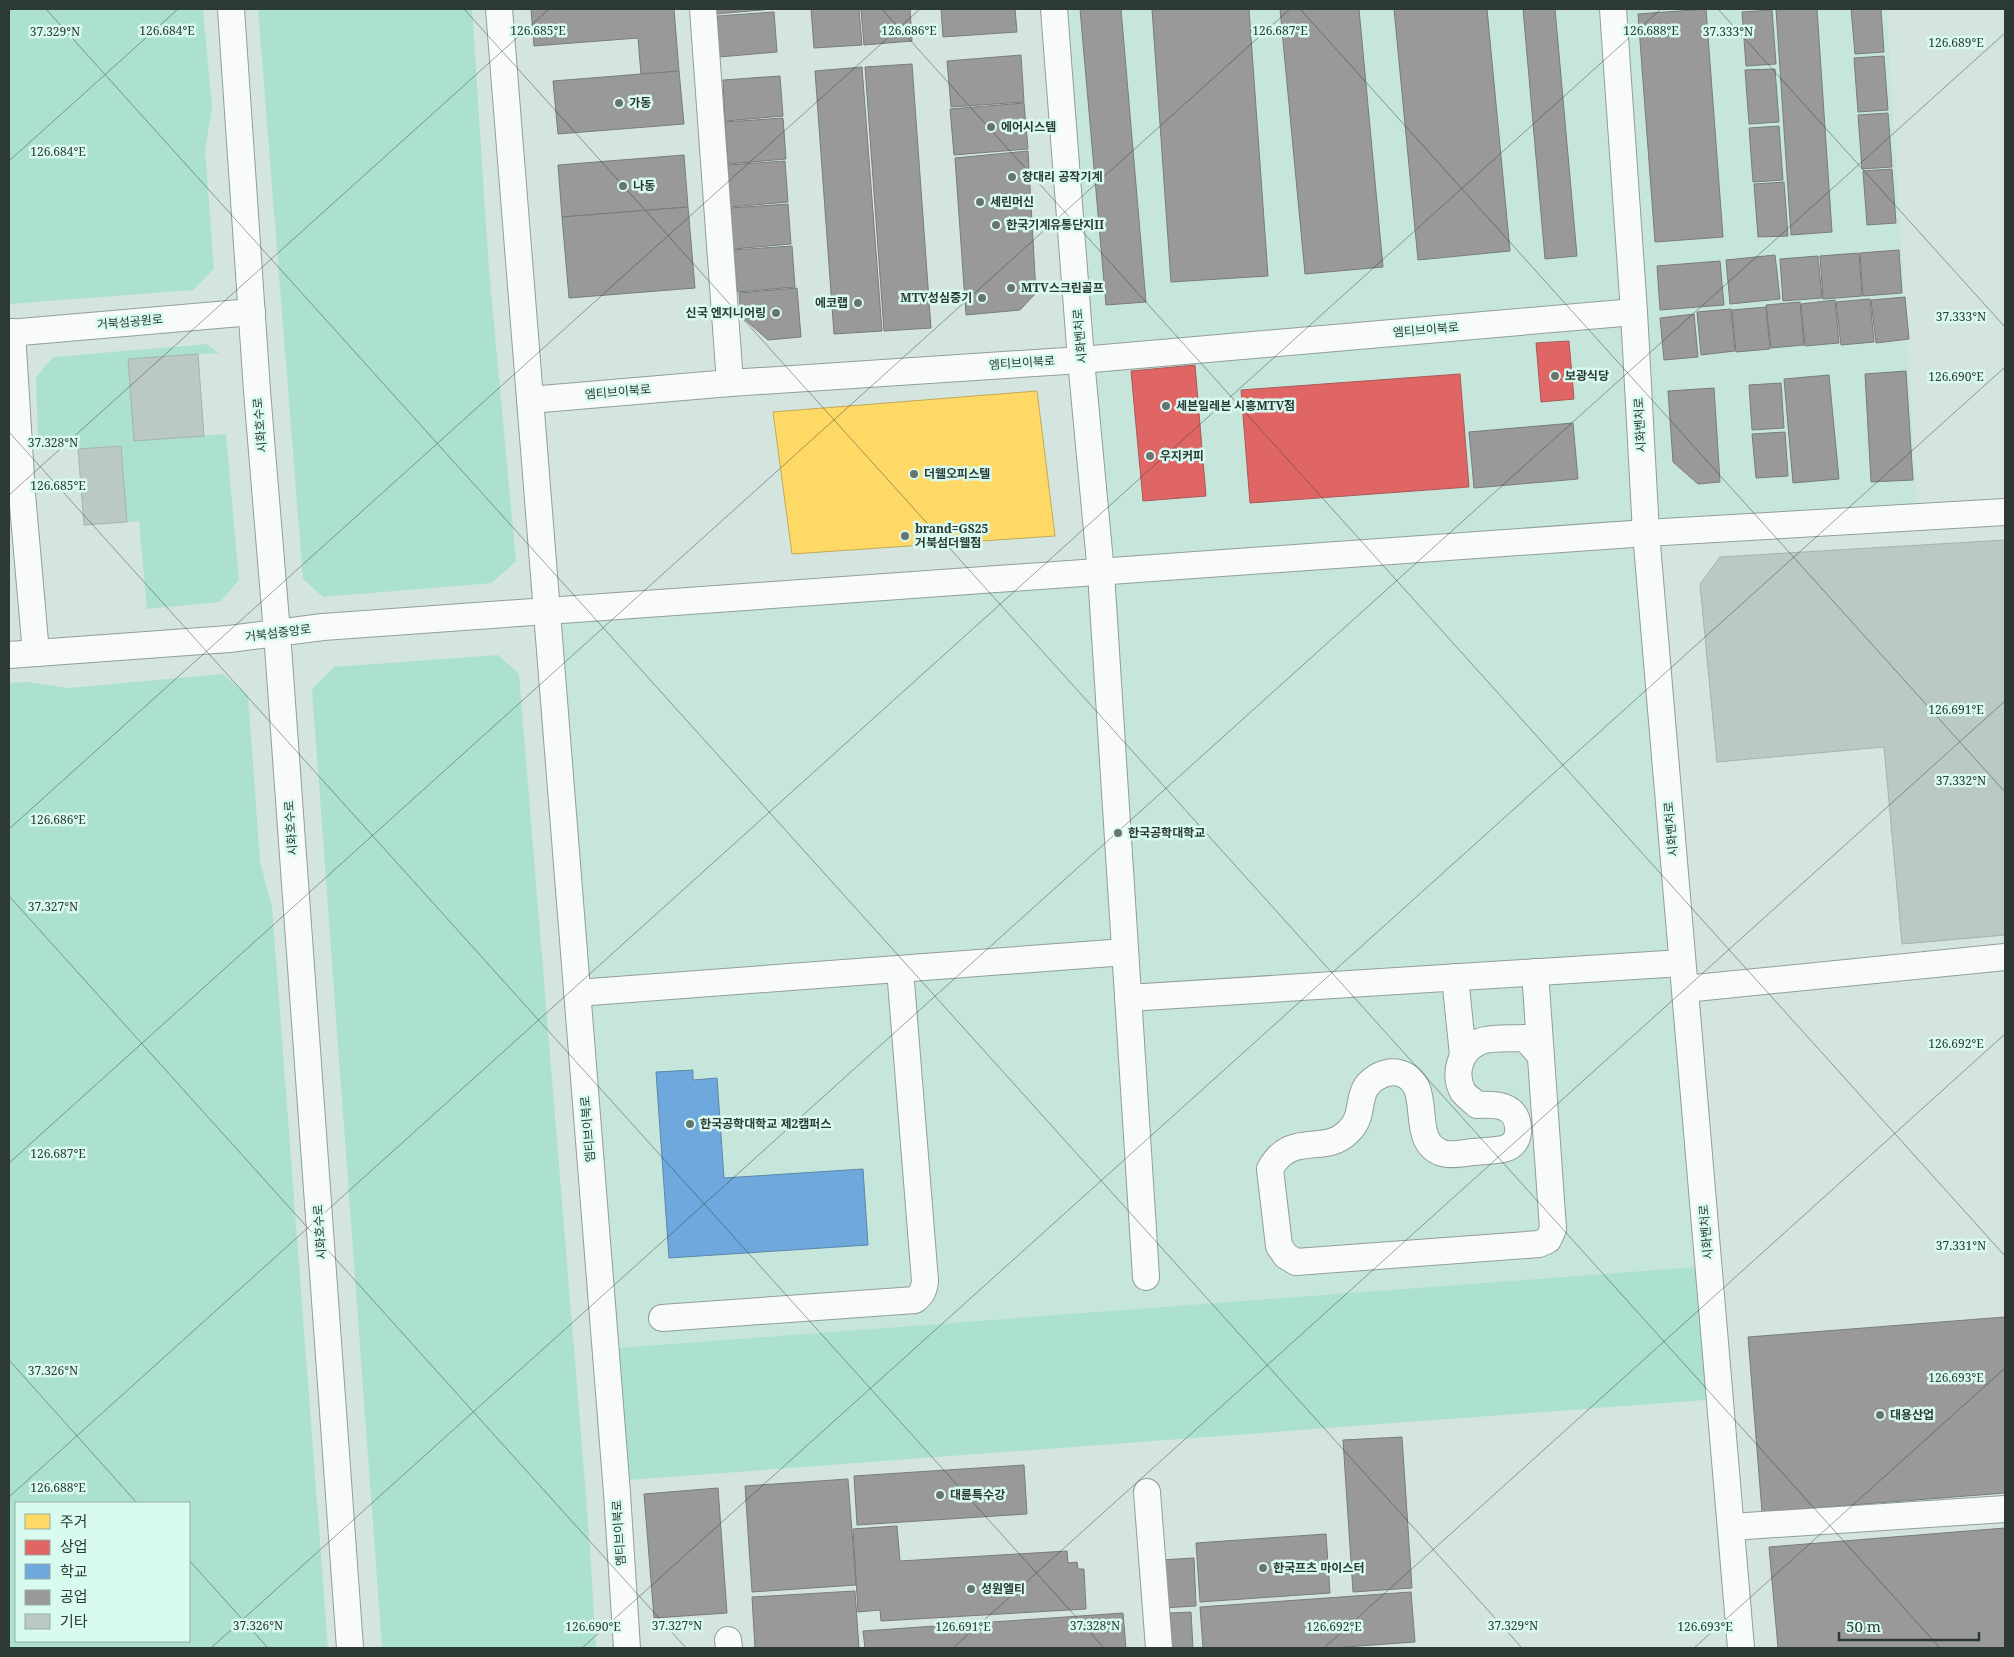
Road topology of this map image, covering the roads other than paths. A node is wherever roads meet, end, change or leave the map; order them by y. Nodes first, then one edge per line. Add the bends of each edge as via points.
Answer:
1 (231, 9) edge
2 (499, 9) edge
3 (703, 9) edge
4 (1054, 9) edge
5 (1613, 9) edge
6 (252, 312) junction
7 (1634, 312) junction
8 (10, 332) edge
9 (1081, 360) junction
10 (730, 383) junction
11 (530, 400) junction
12 (2005, 512) edge
13 (1646, 533) junction
14 (1101, 573) junction
15 (547, 611) junction
16 (277, 633) junction
17 (36, 653) junction
18 (9, 655) edge
19 (1125, 952) junction
20 (2005, 957) edge
21 (1682, 962) junction
22 (900, 969) junction
23 (1535, 972) junction
24 (1455, 977) junction
25 (1685, 989) junction
26 (577, 993) junction
27 (1128, 998) junction
28 (1463, 1055) junction
29 (1540, 1055) junction
30 (1146, 1277) dead end
31 (662, 1318) dead end
32 (1147, 1492) dead end
33 (2005, 1509) edge
34 (1730, 1527) junction
35 (350, 1648) edge
36 (627, 1648) edge
37 (1159, 1648) edge
38 (1741, 1648) edge

1 - 6 street, 시화호수로
2 - 11 street, 엠티브이북로
3 - 10 street
4 - 9 street, 시화벤처로
5 - 7 street, 시화벤처로
6 - 8 street, 거북섬공원로
6 - 16 street, 시화호수로
7 - 9 street, 엠티브이북로
7 - 13 street, 시화벤처로
8 - 17 street
9 - 10 street, 엠티브이북로
9 - 14 street, 시화벤처로
10 - 11 street, 엠티브이북로
11 - 15 street, 엠티브이북로
12 - 13 street
13 - 14 street
13 - 21 street, 시화벤처로
14 - 15 street
14 - 19 street, 시화벤처로
15 - 16 street, 거북섬중앙로
15 - 26 street, 엠티브이북로
16 - 17 street, 거북섬중앙로
16 - 35 street, 시화호수로
17 - 18 street, 거북섬중앙로
19 - 22 street
19 - 27 street, 시화벤처로
20 - 25 street
21 - 23 street
21 - 25 street, 시화벤처로
22 - 26 street
22 - 31 street via 926,1281 921,1295 915,1300
23 - 24 street
23 - 29 street
24 - 27 street
24 - 28 street
25 - 34 street, 시화벤처로
26 - 36 street, 엠티브이북로
27 - 30 street, 시화벤처로
28 - 29 street via 1480,1041 1525,1038
28 - 29 street via 1459,1078 1463,1091 1478,1105 1498,1104 1516,1116 1518,1136 1513,1145 1503,1149 1455,1153 1444,1153 1434,1148 1422,1130 1416,1084 1408,1076 1386,1072 1366,1087 1355,1126 1345,1136 1334,1142 1286,1150 1270,1169 1279,1246 1286,1256 1296,1262 1539,1244 1548,1240 1553,1230
32 - 37 street
33 - 34 street
34 - 38 street, 시화벤처로

